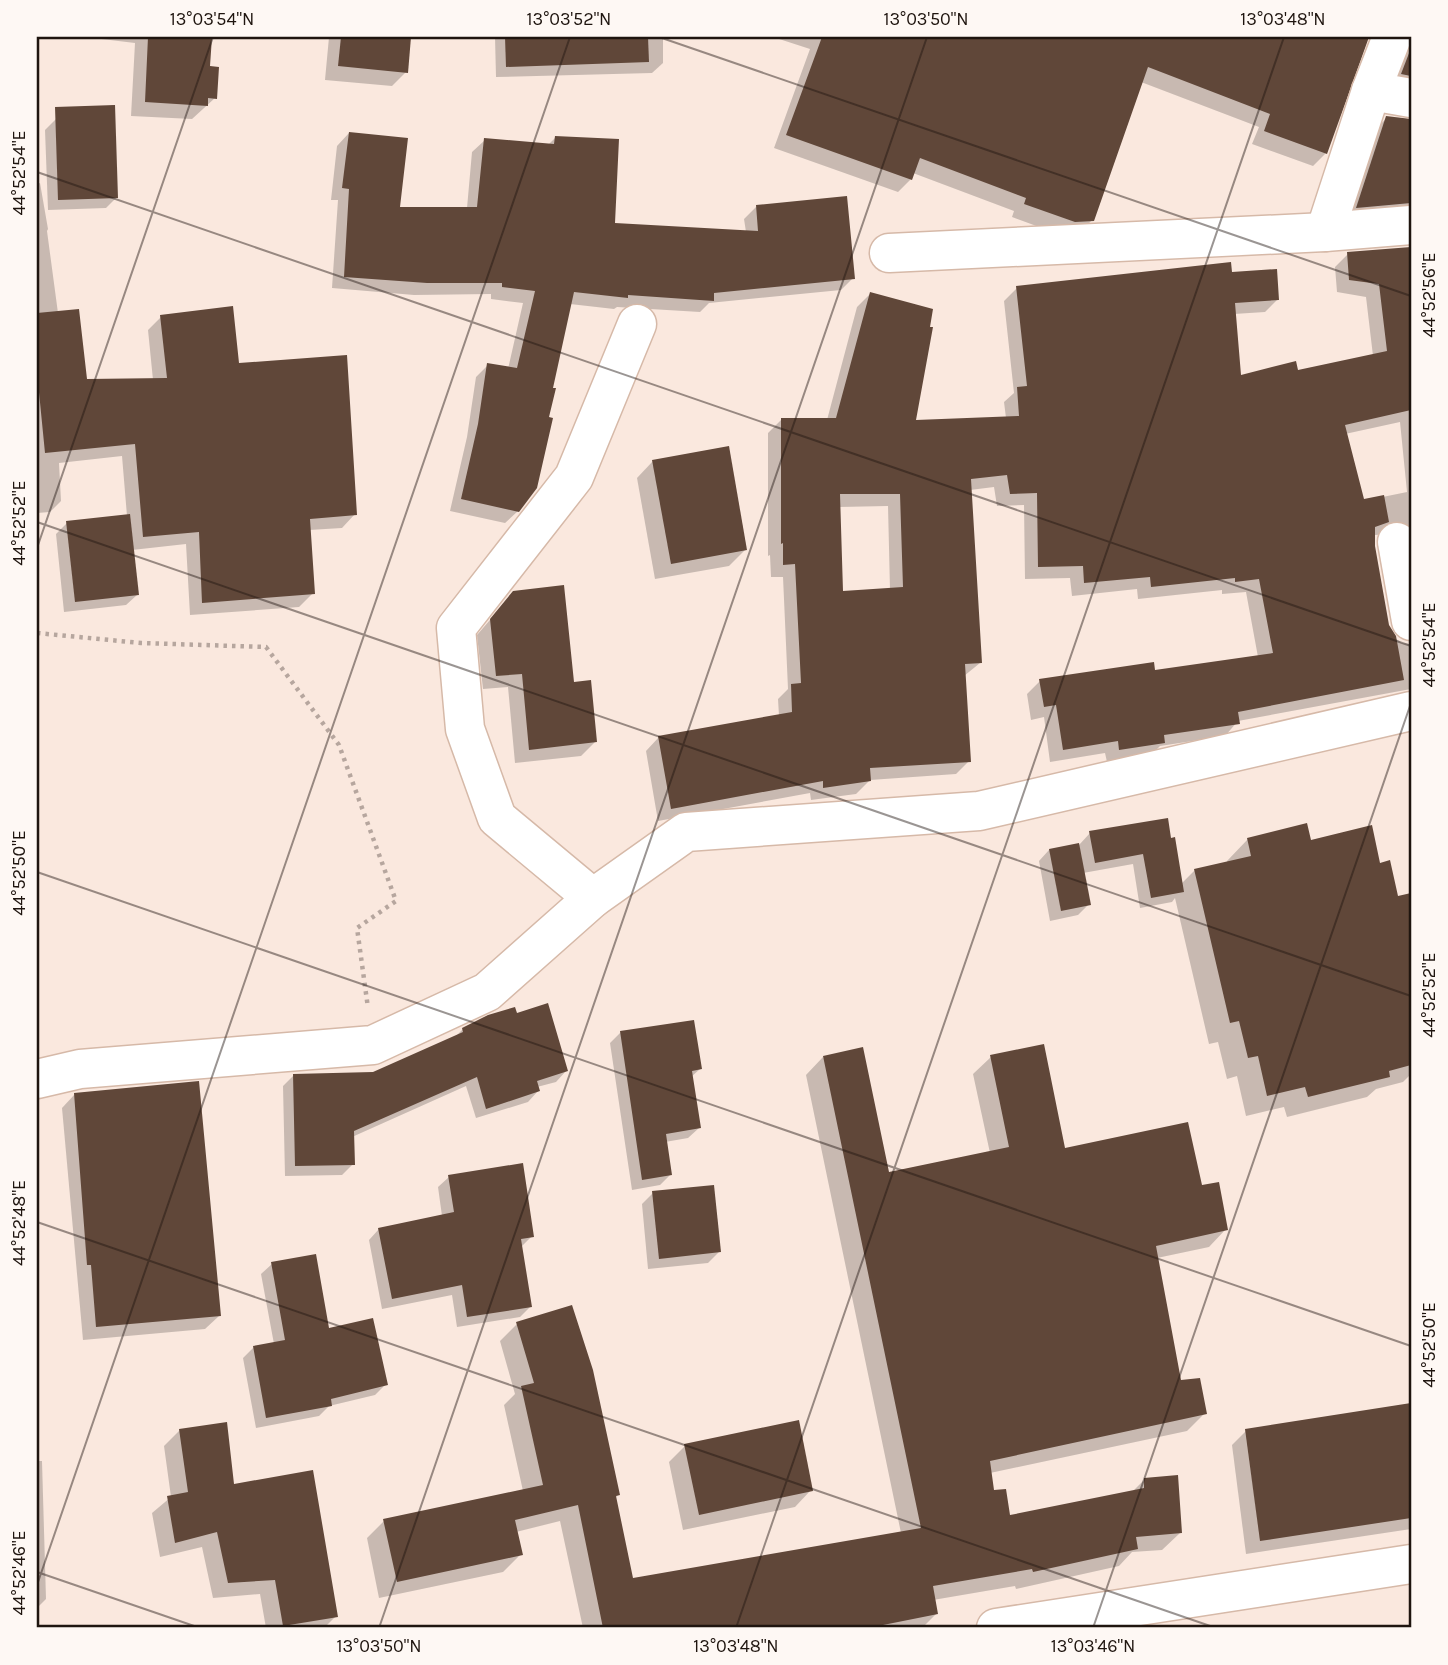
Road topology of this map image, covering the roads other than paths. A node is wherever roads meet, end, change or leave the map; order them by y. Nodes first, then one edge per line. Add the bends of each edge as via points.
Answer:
1 (1392, 37) edge
2 (1371, 91) junction
3 (1411, 98) edge
4 (1411, 225) edge
5 (1325, 232) junction
6 (889, 253) dead end
7 (637, 324) dead end
8 (1396, 542) dead end
9 (1411, 621) edge
10 (1411, 711) edge
11 (593, 898) junction
12 (37, 1079) edge
13 (1411, 1564) edge
14 (996, 1628) edge

1 - 2 street
2 - 3 street
2 - 5 street
4 - 5 street
5 - 6 street
7 - 11 street via 574,478 456,628 465,729 497,818
8 - 9 street
10 - 11 street via 979,811 686,832
11 - 12 street via 487,992 373,1045 80,1069
13 - 14 street

